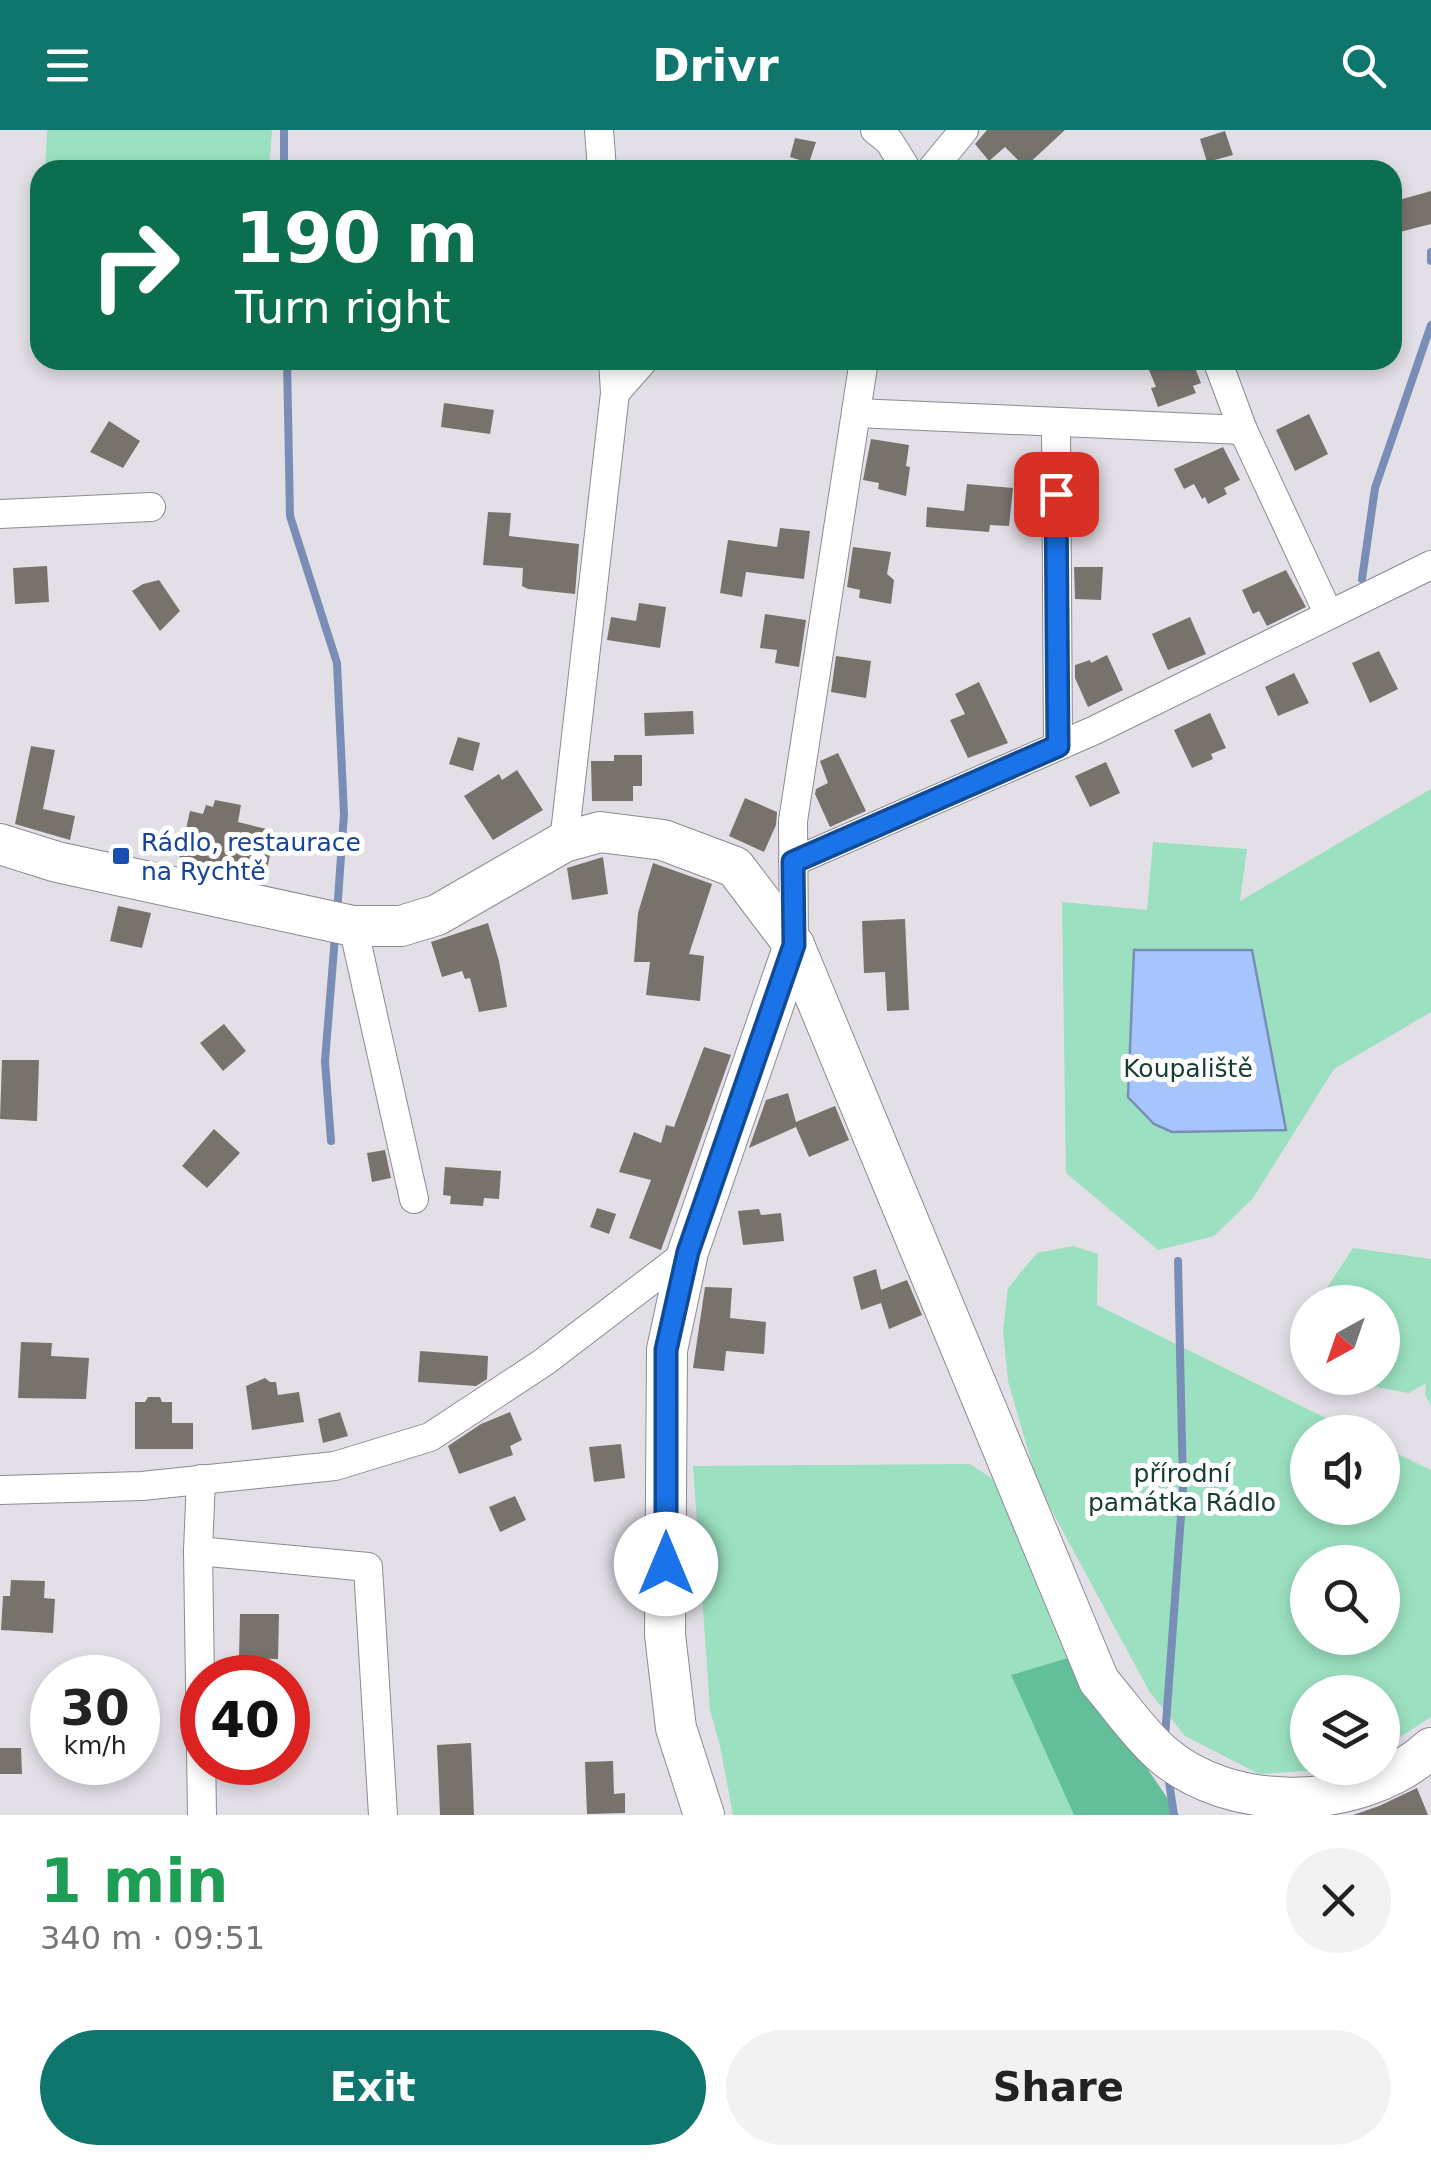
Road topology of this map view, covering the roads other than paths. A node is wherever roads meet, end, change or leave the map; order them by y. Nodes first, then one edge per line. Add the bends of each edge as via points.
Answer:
1 (600, 130) edge
2 (875, 130) edge
3 (964, 130) edge
4 (602, 160) edge
5 (900, 160) edge
6 (939, 160) edge
7 (614, 370) edge
8 (635, 370) edge
9 (863, 370) edge
10 (1221, 370) edge
11 (615, 393) junction
12 (856, 414) junction
13 (1056, 422) junction
14 (1243, 430) junction
15 (150, 507) dead end
16 (0, 514) edge
17 (1431, 565) edge
18 (1329, 615) junction
19 (1058, 746) junction
20 (564, 842) junction
21 (0, 844) edge
22 (793, 862) junction
23 (353, 926) junction
24 (794, 945) junction
25 (414, 1200) dead end
26 (688, 1252) junction
27 (202, 1479) junction
28 (0, 1490) edge
29 (198, 1551) junction
30 (1431, 1748) edge
31 (202, 1815) edge
32 (383, 1815) edge
33 (704, 1815) edge

1 - 4 street
2 - 5 street
3 - 6 street
7 - 11 street
8 - 11 street
9 - 12 street
10 - 14 street
11 - 20 street
12 - 13 street
12 - 22 street via 795,803
13 - 14 street
13 - 19 street
14 - 18 street
15 - 16 street
17 - 18 street
18 - 19 street
19 - 22 street
20 - 23 street via 437,915 401,926
20 - 24 street via 600,832 663,840 734,866
21 - 23 street
22 - 24 street
23 - 25 street
24 - 26 street
24 - 30 street via 1099,1681 1160,1753 1225,1790 1302,1798 1351,1792 1383,1782
26 - 27 street via 544,1362 430,1437 335,1466
26 - 33 street via 666,1350 665,1635 676,1728
27 - 28 street
27 - 29 street
29 - 31 street
29 - 32 street via 368,1567

